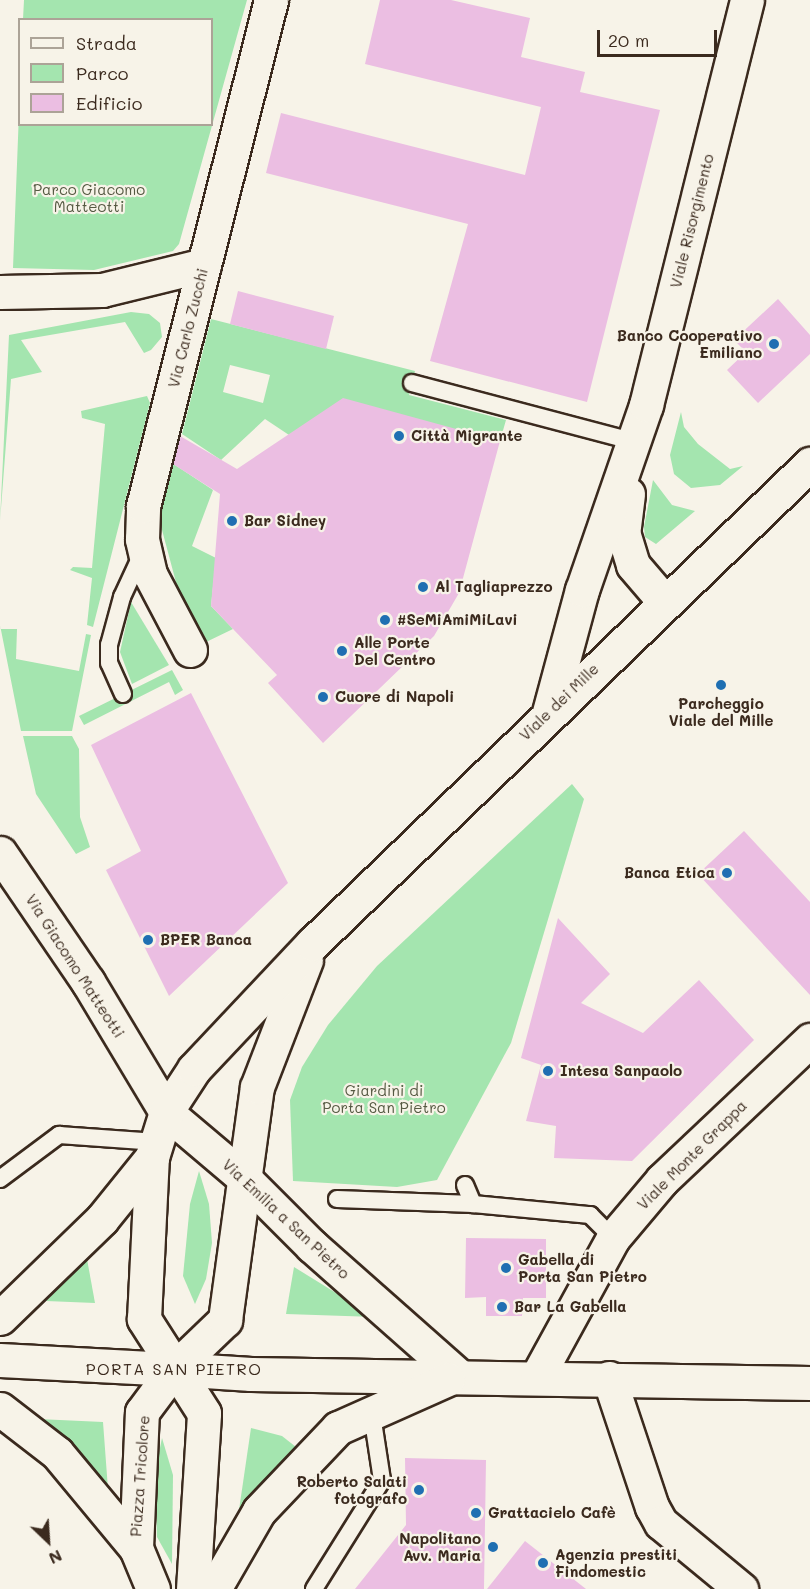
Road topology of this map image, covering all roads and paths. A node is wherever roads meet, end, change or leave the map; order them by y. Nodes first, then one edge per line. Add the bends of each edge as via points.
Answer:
1 (271, 0) edge
2 (747, 0) edge
3 (204, 265) junction
4 (0, 292) edge
5 (412, 383) dead end
6 (635, 442) junction
7 (810, 464) edge
8 (144, 550) junction
9 (664, 601) junction
10 (190, 650) dead end
11 (123, 694) dead end
12 (549, 712) junction
13 (0, 853) edge
14 (312, 944) junction
15 (810, 1040) edge
16 (158, 1137) junction
17 (244, 1178) junction
18 (0, 1179) edge
19 (465, 1185) dead end
20 (337, 1199) dead end
21 (473, 1204) junction
22 (613, 1238) junction
23 (0, 1318) edge
24 (0, 1360) edge
25 (174, 1369) junction
26 (458, 1375) junction
27 (537, 1377) junction
28 (609, 1378) junction
29 (810, 1383) edge
30 (0, 1409) edge
31 (364, 1416) junction
32 (143, 1575) edge
33 (193, 1589) edge
34 (214, 1589) edge
35 (314, 1589) edge
36 (741, 1589) edge

1 - 3 street, Via Carlo Zucchi
2 - 6 street, Viale Risorgimento
3 - 4 street via 117,288
3 - 8 street, Via Carlo Zucchi via 143,506
5 - 6 lane
6 - 9 street, Viale Risorgimento via 623,532 633,565
6 - 12 street, Viale Risorgimento via 582,590
7 - 9 street, Viale dei Mille
8 - 10 street, Via Carlo Zucchi via 155,585
8 - 11 lane via 122,597 109,645 109,663
9 - 12 street, Viale dei Mille
12 - 14 street, Viale dei Mille
13 - 16 street, Via Giacomo Matteotti via 88,982
14 - 16 street, Viale dei Mille via 194,1069
14 - 17 street, Viale dei Mille via 257,1087
15 - 22 street, Viale Monte Grappa via 662,1180
16 - 17 street, Via Emilia a San Pietro
16 - 18 lane via 59,1135
16 - 23 street via 102,1219
16 - 25 street via 144,1318
17 - 25 street, Piazza Tricolore via 225,1320
17 - 26 street, Via Emilia a San Pietro via 312,1246
19 - 21 lane
20 - 21 lane
21 - 22 lane via 590,1215
22 - 27 street, Viale Monte Grappa
24 - 25 street
25 - 26 street via 251,1374
25 - 32 street, Piazza Tricolore via 142,1412
25 - 33 street via 204,1413
26 - 27 street
26 - 31 street
27 - 28 street
28 - 29 street
28 - 36 street via 652,1507 661,1523
30 - 32 street via 57,1453
31 - 34 street via 338,1428 259,1511
31 - 35 lane via 374,1428 382,1480

